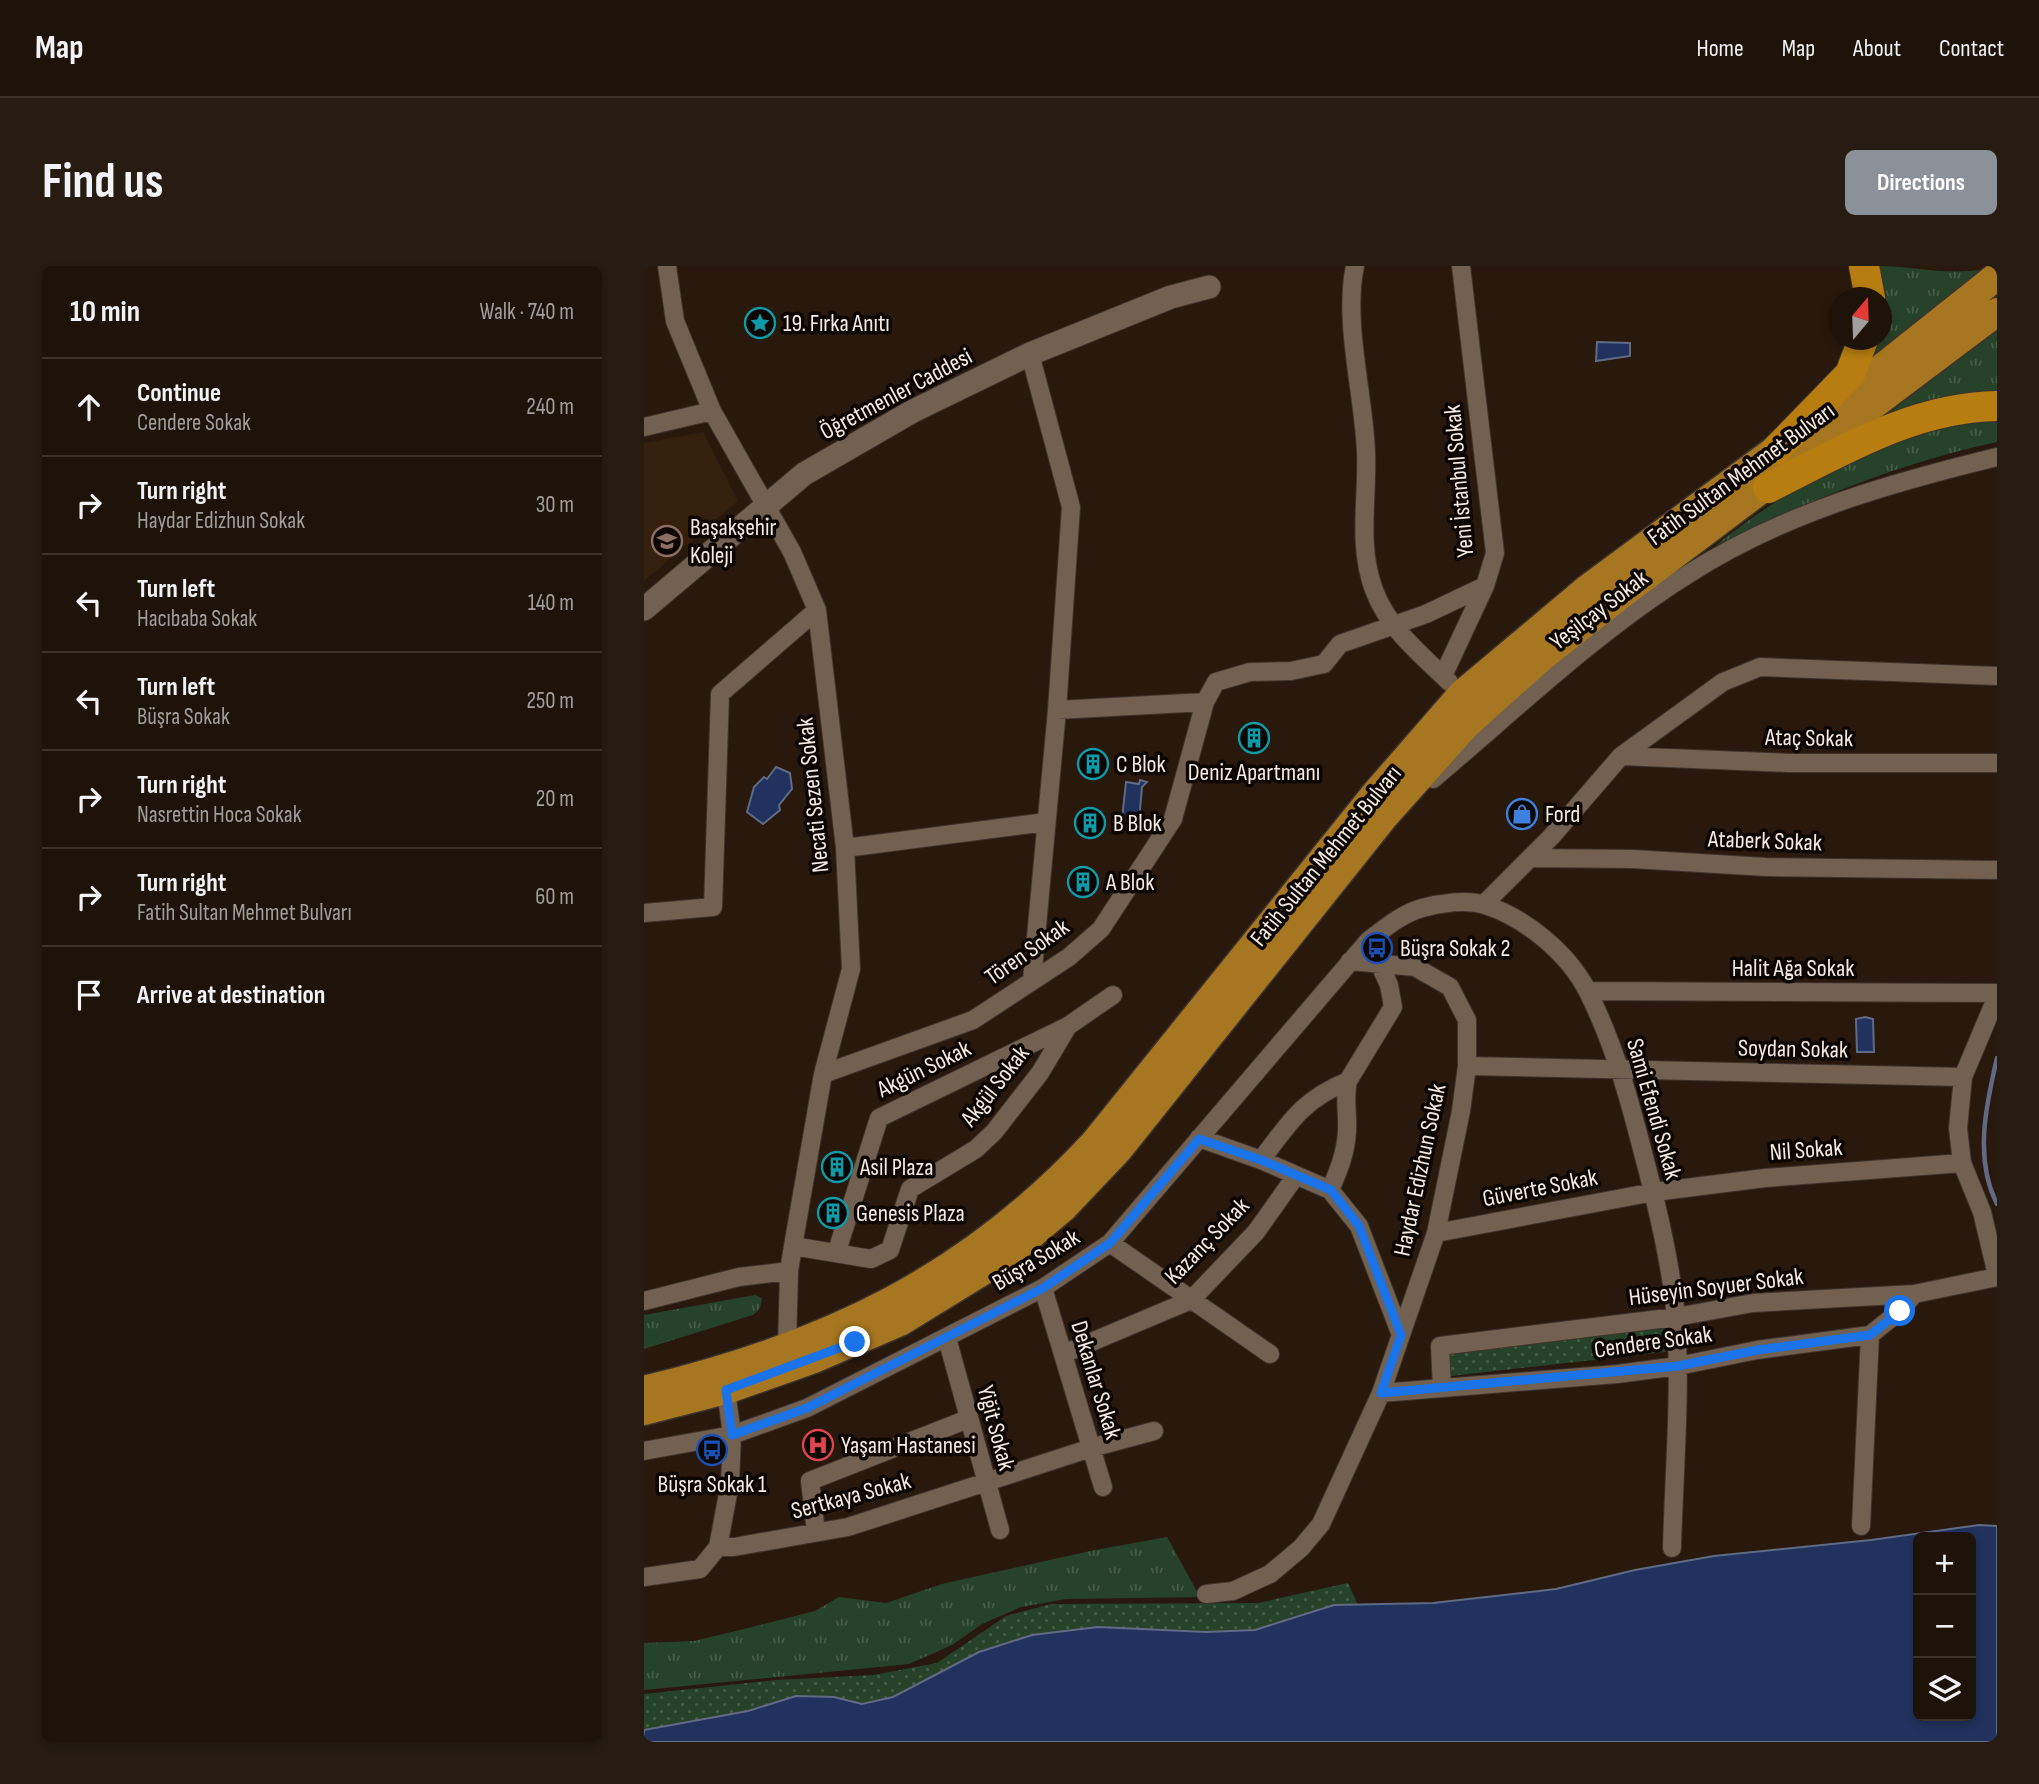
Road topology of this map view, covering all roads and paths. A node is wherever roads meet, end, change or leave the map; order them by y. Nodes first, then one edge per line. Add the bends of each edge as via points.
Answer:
1 (667, 266) edge
2 (1354, 266) edge
3 (1461, 266) edge
4 (1864, 266) edge
5 (1997, 276) edge
6 (1209, 287) dead end
7 (1868, 287) edge
8 (1997, 312) edge
9 (1859, 350) edge
10 (1030, 354) junction
11 (1997, 406) edge
12 (712, 411) junction
13 (644, 426) edge
14 (1776, 450) junction
15 (1997, 457) edge
16 (1768, 488) junction
17 (764, 507) junction
18 (1485, 586) junction
19 (644, 609) edge
20 (817, 610) junction
21 (1392, 626) junction
22 (1997, 676) edge
23 (1453, 685) junction
24 (1205, 702) junction
25 (1057, 710) junction
26 (1621, 756) junction
27 (1997, 763) edge
28 (1383, 818) junction
29 (1046, 822) junction
30 (845, 848) junction
31 (1530, 858) junction
32 (1997, 870) edge
33 (1484, 904) junction
34 (644, 913) edge
35 (1350, 961) junction
36 (1380, 965) junction
37 (1032, 980) junction
38 (1588, 991) junction
39 (1997, 994) edge
40 (1113, 995) dead end
41 (1068, 1026) junction
42 (1467, 1066) junction
43 (1622, 1070) junction
44 (823, 1074) junction
45 (1963, 1077) junction
46 (1348, 1081) junction
47 (1199, 1139) junction
48 (1261, 1160) junction
49 (1962, 1163) junction
50 (1295, 1177) junction
51 (1331, 1190) junction
52 (1654, 1192) junction
53 (1436, 1233) junction
54 (1110, 1243) junction
55 (793, 1246) junction
56 (836, 1251) junction
57 (789, 1271) junction
58 (1997, 1276) edge
59 (1043, 1288) junction
60 (1914, 1294) junction
61 (1191, 1300) junction
62 (644, 1301) edge
63 (1676, 1317) junction
64 (1401, 1335) junction
65 (1870, 1335) junction
66 (947, 1338) junction
67 (787, 1347) junction
68 (1063, 1354) junction
69 (1269, 1354) dead end
70 (1678, 1366) junction
71 (1442, 1388) junction
72 (644, 1390) edge
73 (726, 1390) junction
74 (1381, 1393) junction
75 (644, 1411) edge
76 (968, 1419) junction
77 (1154, 1431) dead end
78 (732, 1435) junction
79 (1091, 1448) junction
80 (644, 1451) edge
81 (985, 1482) junction
82 (1103, 1486) dead end
83 (1861, 1526) dead end
84 (1000, 1530) dead end
85 (816, 1532) junction
86 (718, 1547) junction
87 (1672, 1548) dead end
88 (644, 1577) edge
89 (1206, 1594) dead end

1 - 12 street, Necati Sezen Sokak via 675,321
2 - 21 street via 1355,354 1366,453 1364,551 1373,588
3 - 18 street, Yeni İstanbul Sokak via 1495,554
4 - 7 highway
5 - 14 main road, Fatih Sultan Mehmet Bulvarı
6 - 10 street, Öğretmenler Caddesi via 1171,297
8 - 16 main road, Fatih Sultan Mehmet Bulvarı
9 - 14 highway via 1850,374
10 - 17 street, Öğretmenler Caddesi via 913,411 804,474
10 - 25 street via 1071,507
11 - 16 highway via 1944,412 1884,430
12 - 13 street
12 - 17 street, Necati Sezen Sokak
14 - 23 main road, Fatih Sultan Mehmet Bulvarı
15 - 28 street, Yeşilçay Sokak via 1908,478 1796,517 1691,572 1613,628
16 - 28 main road, Fatih Sultan Mehmet Bulvarı via 1542,657 1466,725
17 - 19 street, Öğretmenler Caddesi
17 - 20 street, Necati Sezen Sokak via 792,552
18 - 21 street, Yeni İstanbul Sokak
18 - 23 street
20 - 30 street, Necati Sezen Sokak
20 - 34 street via 720,694 713,906
21 - 23 street
21 - 24 street, Yeni İstanbul Sokak via 1340,644 1324,664 1250,672 1216,682
22 - 26 street via 1760,667 1723,682
23 - 67 main road, Fatih Sultan Mehmet Bulvarı via 1375,794 1055,1185 935,1278
24 - 25 street
24 - 37 street, Tören Sokak via 1173,819 1101,929
25 - 29 street
26 - 27 street, Ataç Sokak via 1789,763
26 - 31 street
28 - 73 main road, Fatih Sultan Mehmet Bulvarı via 1119,1149 1034,1234 966,1284 900,1322
29 - 30 street
29 - 37 street
30 - 44 street, Necati Sezen Sokak via 851,969
31 - 32 street, Ataberk Sokak
31 - 33 street
33 - 35 street, Sami Efendi Sokak via 1421,908 1395,921
33 - 38 street, Sami Efendi Sokak via 1537,934 1562,956
35 - 36 street, Haydar Edizhun Sokak
35 - 47 street, Büşra Sokak
36 - 42 street, Haydar Edizhun Sokak via 1415,967 1450,987 1466,1020
36 - 46 street via 1393,1007
37 - 44 street, Tören Sokak via 973,1020
38 - 39 street, Halit Ağa Sokak
38 - 43 street, Sami Efendi Sokak
39 - 45 street
40 - 41 street, Akgün Sokak
41 - 56 street, Akgün Sokak via 879,1118
41 - 56 street, Akgül Sokak via 1040,1073 994,1132 976,1149 910,1189 890,1250 871,1259
42 - 43 street, Soydan Sokak
42 - 53 street, Haydar Edizhun Sokak
43 - 45 street, Soydan Sokak
43 - 52 street, Sami Efendi Sokak
44 - 55 street, Necati Sezen Sokak
45 - 49 street via 1958,1128
46 - 48 street via 1303,1106
46 - 51 street via 1346,1140
47 - 48 street
47 - 54 street, Büşra Sokak
48 - 50 street
49 - 52 street, Nil Sokak via 1765,1178
49 - 58 street via 1982,1212
50 - 51 street
50 - 61 street, Kazanç Sokak via 1256,1232
51 - 64 street via 1359,1226
52 - 53 street, Güverte Sokak
52 - 63 street, Sami Efendi Sokak
53 - 64 street, Haydar Edizhun Sokak
54 - 59 street, Büşra Sokak
54 - 61 street
55 - 56 street, Akgül Sokak
55 - 57 street, Necati Sezen Sokak
57 - 62 street via 738,1277
57 - 67 street, Necati Sezen Sokak
58 - 60 street, Hüseyin Soyuer Sokak
59 - 66 street, Büşra Sokak
59 - 68 street, Dekanlar Sokak
60 - 63 street, Hüseyin Soyuer Sokak via 1752,1304
60 - 65 street
61 - 68 street, Kazanç Sokak
61 - 69 street
63 - 70 street, Sami Efendi Sokak
63 - 71 street, Hüseyin Soyuer Sokak via 1440,1346
64 - 74 street, Haydar Edizhun Sokak
65 - 70 street, Cendere Sokak
65 - 83 street
66 - 76 street, Yiğit Sokak
66 - 78 street, Büşra Sokak via 807,1408
67 - 72 main road, Fatih Sultan Mehmet Bulvarı
68 - 79 street, Dekanlar Sokak
70 - 71 street, Cendere Sokak
70 - 87 street, Sami Efendi Sokak
71 - 74 street, Cendere Sokak
73 - 75 main road, Fatih Sultan Mehmet Bulvarı
73 - 78 street
74 - 89 street, Haydar Edizhun Sokak via 1321,1524 1301,1548 1256,1582
76 - 81 street, Yiğit Sokak
76 - 85 street via 810,1481
77 - 79 street, Sertkaya Sokak
78 - 80 street, Büşra Sokak
78 - 86 street via 730,1483
79 - 81 street, Sertkaya Sokak
79 - 82 street, Dekanlar Sokak
81 - 84 street, Yiğit Sokak
81 - 85 street, Sertkaya Sokak via 848,1527
85 - 86 street, Sertkaya Sokak
86 - 88 street via 700,1569

